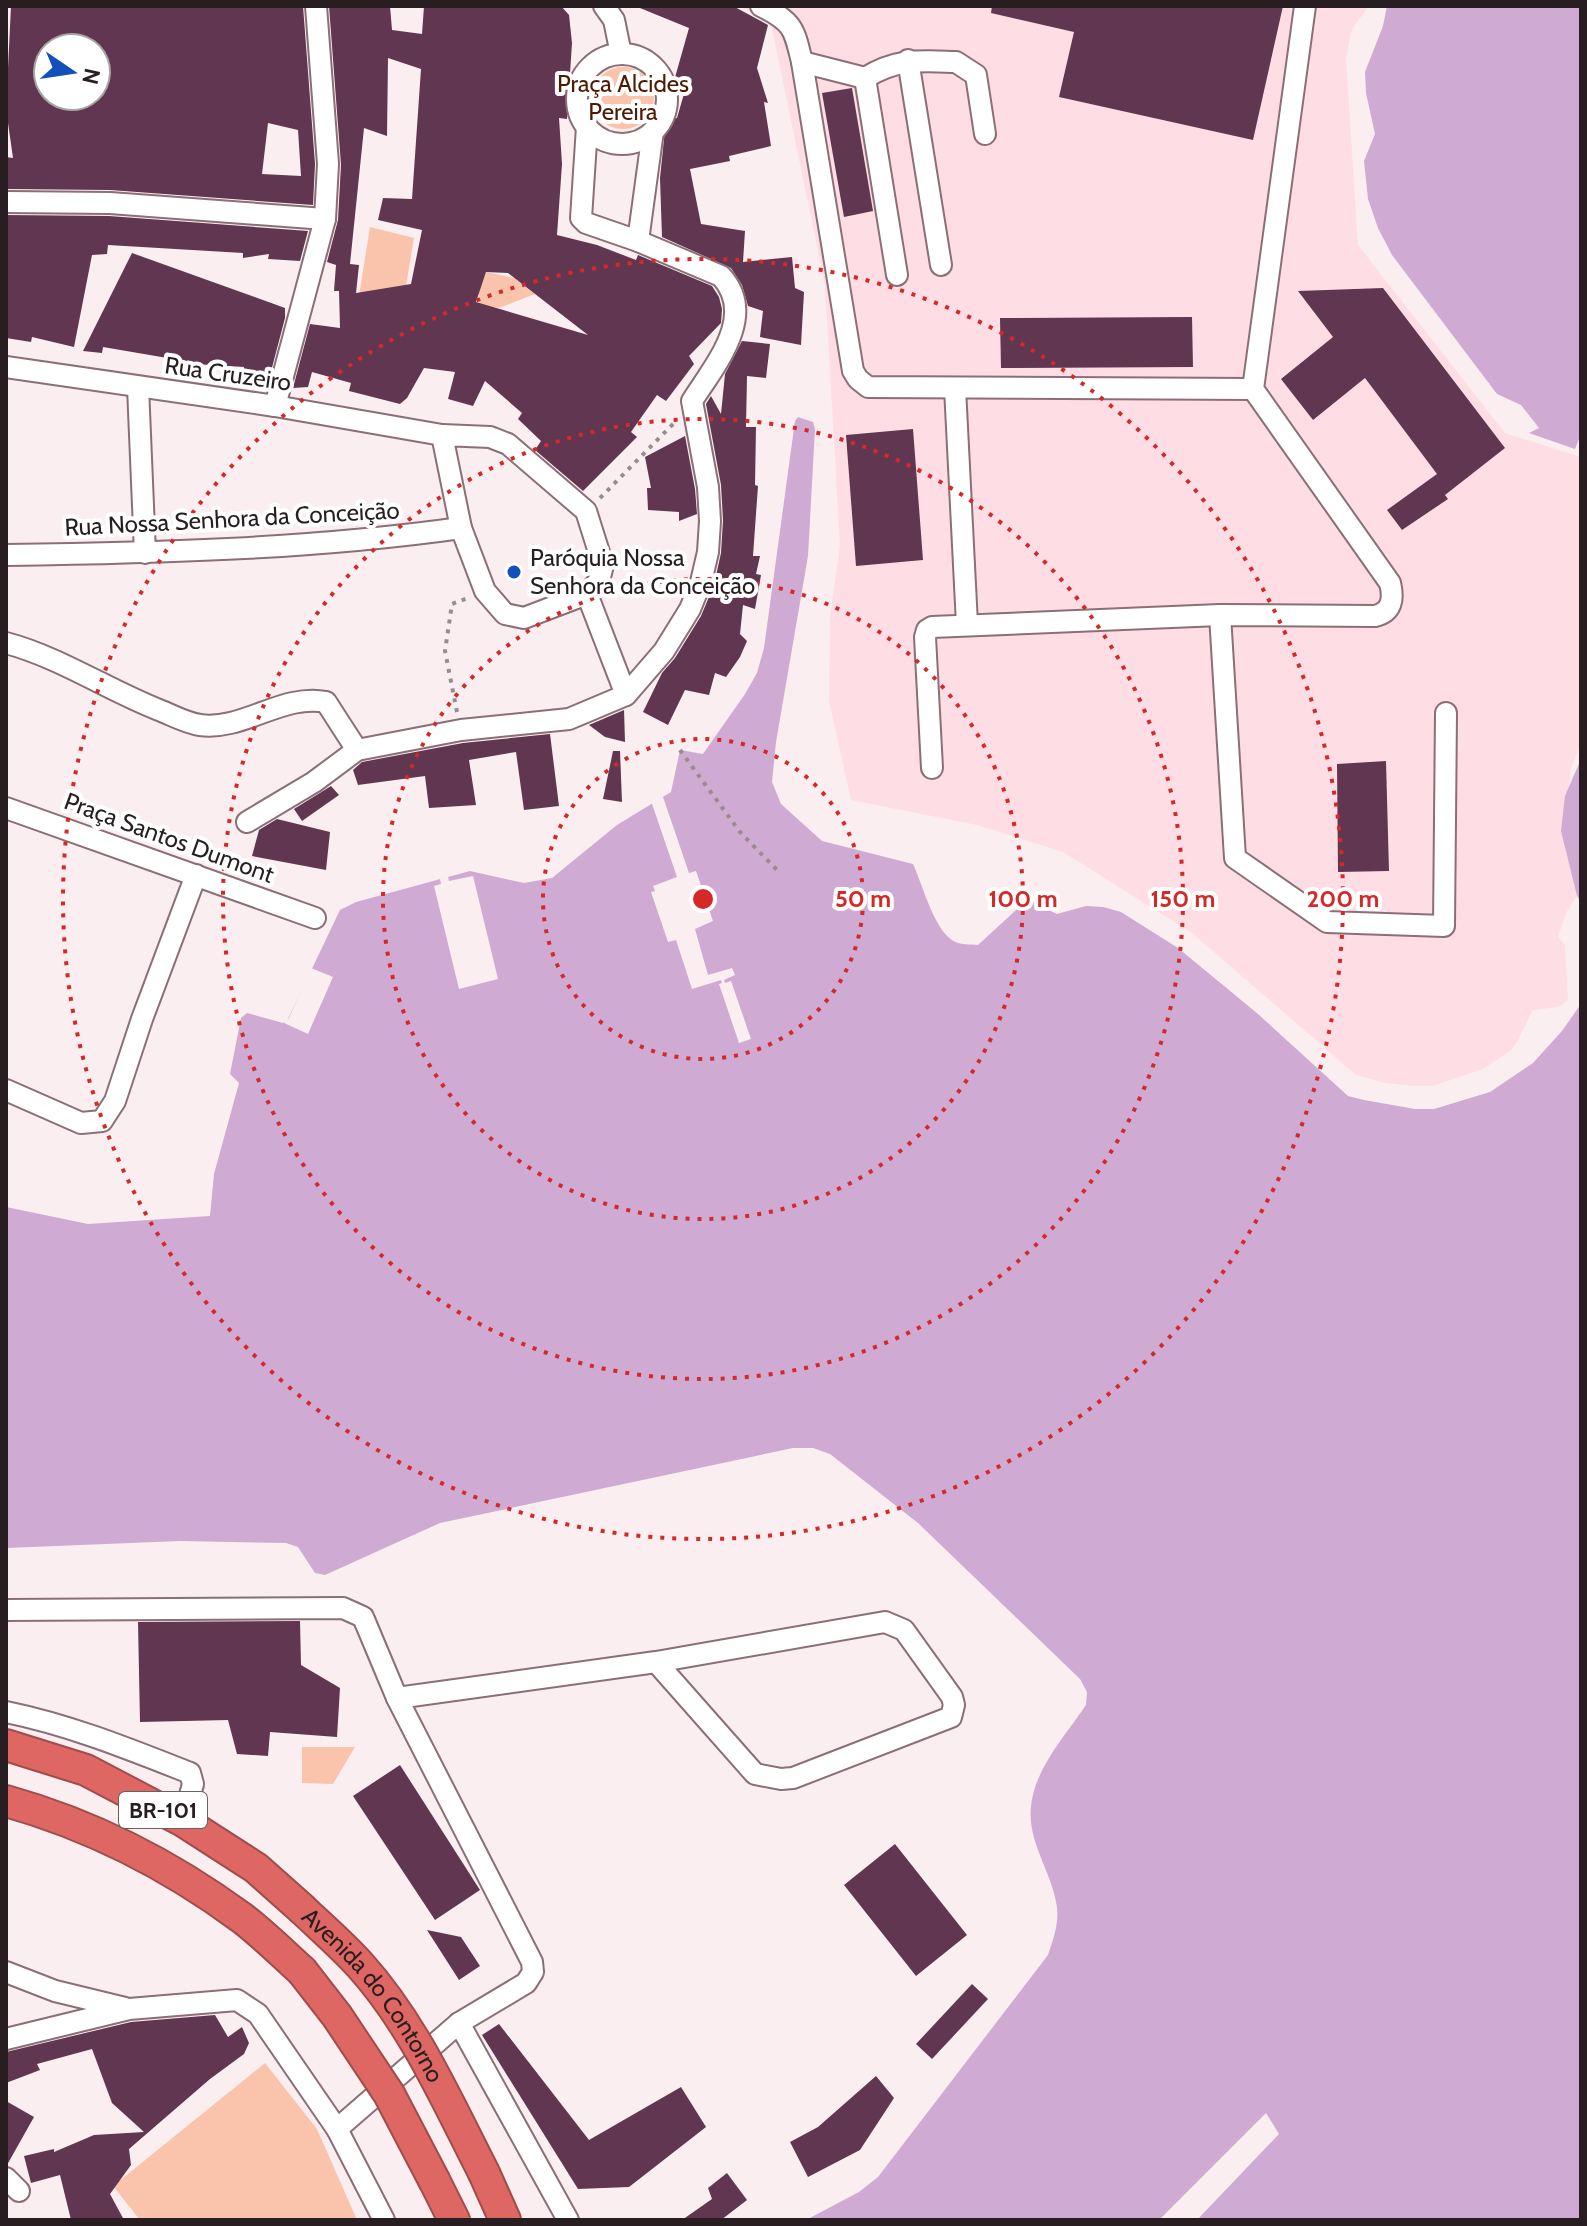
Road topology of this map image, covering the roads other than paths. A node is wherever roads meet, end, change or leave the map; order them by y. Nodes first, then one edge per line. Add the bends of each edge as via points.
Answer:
1 (316, 6) edge
2 (604, 6) edge
3 (761, 6) edge
4 (1305, 6) edge
5 (621, 54) junction
6 (908, 60) junction
7 (802, 62) junction
8 (865, 78) junction
9 (587, 127) junction
10 (653, 131) junction
11 (985, 134) dead end
12 (6, 202) edge
13 (325, 219) junction
14 (638, 241) junction
15 (941, 265) dead end
16 (897, 275) dead end
17 (6, 367) edge
18 (138, 387) junction
19 (955, 388) junction
20 (1253, 389) junction
21 (275, 406) junction
22 (442, 435) junction
23 (461, 528) junction
24 (145, 553) junction
25 (6, 555) edge
26 (587, 594) junction
27 (1220, 615) junction
28 (967, 624) junction
29 (6, 643) edge
30 (626, 695) junction
31 (1446, 713) dead end
32 (357, 750) junction
33 (932, 768) dead end
34 (6, 808) edge
35 (247, 822) dead end
36 (196, 875) junction
37 (315, 918) dead end
38 (6, 1090) edge
39 (6, 1610) edge
40 (656, 1662) junction
41 (397, 1698) junction
42 (6, 1712) edge
43 (6, 1745) edge
44 (6, 1801) edge
45 (183, 1821) junction
46 (6, 1972) edge
47 (129, 2009) junction
48 (459, 2023) junction
49 (6, 2039) edge
50 (337, 2129) junction
51 (384, 2220) edge
52 (454, 2220) edge
53 (505, 2220) edge
54 (568, 2220) edge

1 - 13 street via 328,164
2 - 5 street via 614,20
3 - 7 street via 789,22
4 - 20 street
5 - 9 street via 594,63 578,87 580,115
5 - 10 street via 649,63 665,88 666,104
6 - 8 street
6 - 11 street via 956,62 976,75
6 - 15 street
7 - 8 street
7 - 19 street via 853,371 868,387
8 - 16 street
9 - 10 street via 611,143 626,144
9 - 14 street via 581,218
10 - 14 street
12 - 13 street via 110,203
13 - 21 street
14 - 30 street via 721,276 730,286 736,309 731,337 692,401 708,487 705,567 690,609 664,651
17 - 18 street, Rua Cruzeiro
18 - 21 street, Rua Cruzeiro
18 - 24 street
19 - 20 street
19 - 28 street
20 - 27 street via 1390,583 1392,599 1384,614 1375,616
21 - 22 street, Rua Cruzeiro
22 - 23 street
22 - 26 street, Rua Cruzeiro via 490,437 508,444 586,511 603,565 599,581
23 - 24 street, Rua Nossa Senhora da Conceição
23 - 26 street via 485,591 505,614 518,618
24 - 25 street, Rua Nossa Senhora da Conceição
26 - 30 street
27 - 28 street
27 - 31 street via 1235,858 1327,922 1444,926
28 - 33 street via 932,627 925,637
29 - 32 street via 197,725 302,701 326,702
30 - 32 street via 569,719 461,730
32 - 35 street
34 - 36 street, Praça Santos Dumont
36 - 37 street, Praça Santos Dumont
36 - 38 street via 115,1101 102,1121 81,1123
39 - 41 street via 343,1608 363,1617
40 - 40 street via 885,1622 904,1630 952,1697 953,1712 793,1778 766,1778 755,1774
40 - 41 street
41 - 48 street via 532,1962 526,1983
42 - 45 street via 96,1735 190,1773 193,1784
43 - 45 highway, Avenida do Contorno / BR-101 via 86,1770
44 - 52 highway, Avenida do Contorno / BR-101, bridge via 74,1823 167,1867 243,1919 302,1971 389,2094
45 - 53 highway, Avenida do Contorno / BR-101, bridge via 256,1868 360,1965 429,2064
46 - 47 street via 55,1991
47 - 49 street
47 - 50 street via 223,2000 247,2005
48 - 50 street
48 - 54 street
50 - 51 street

